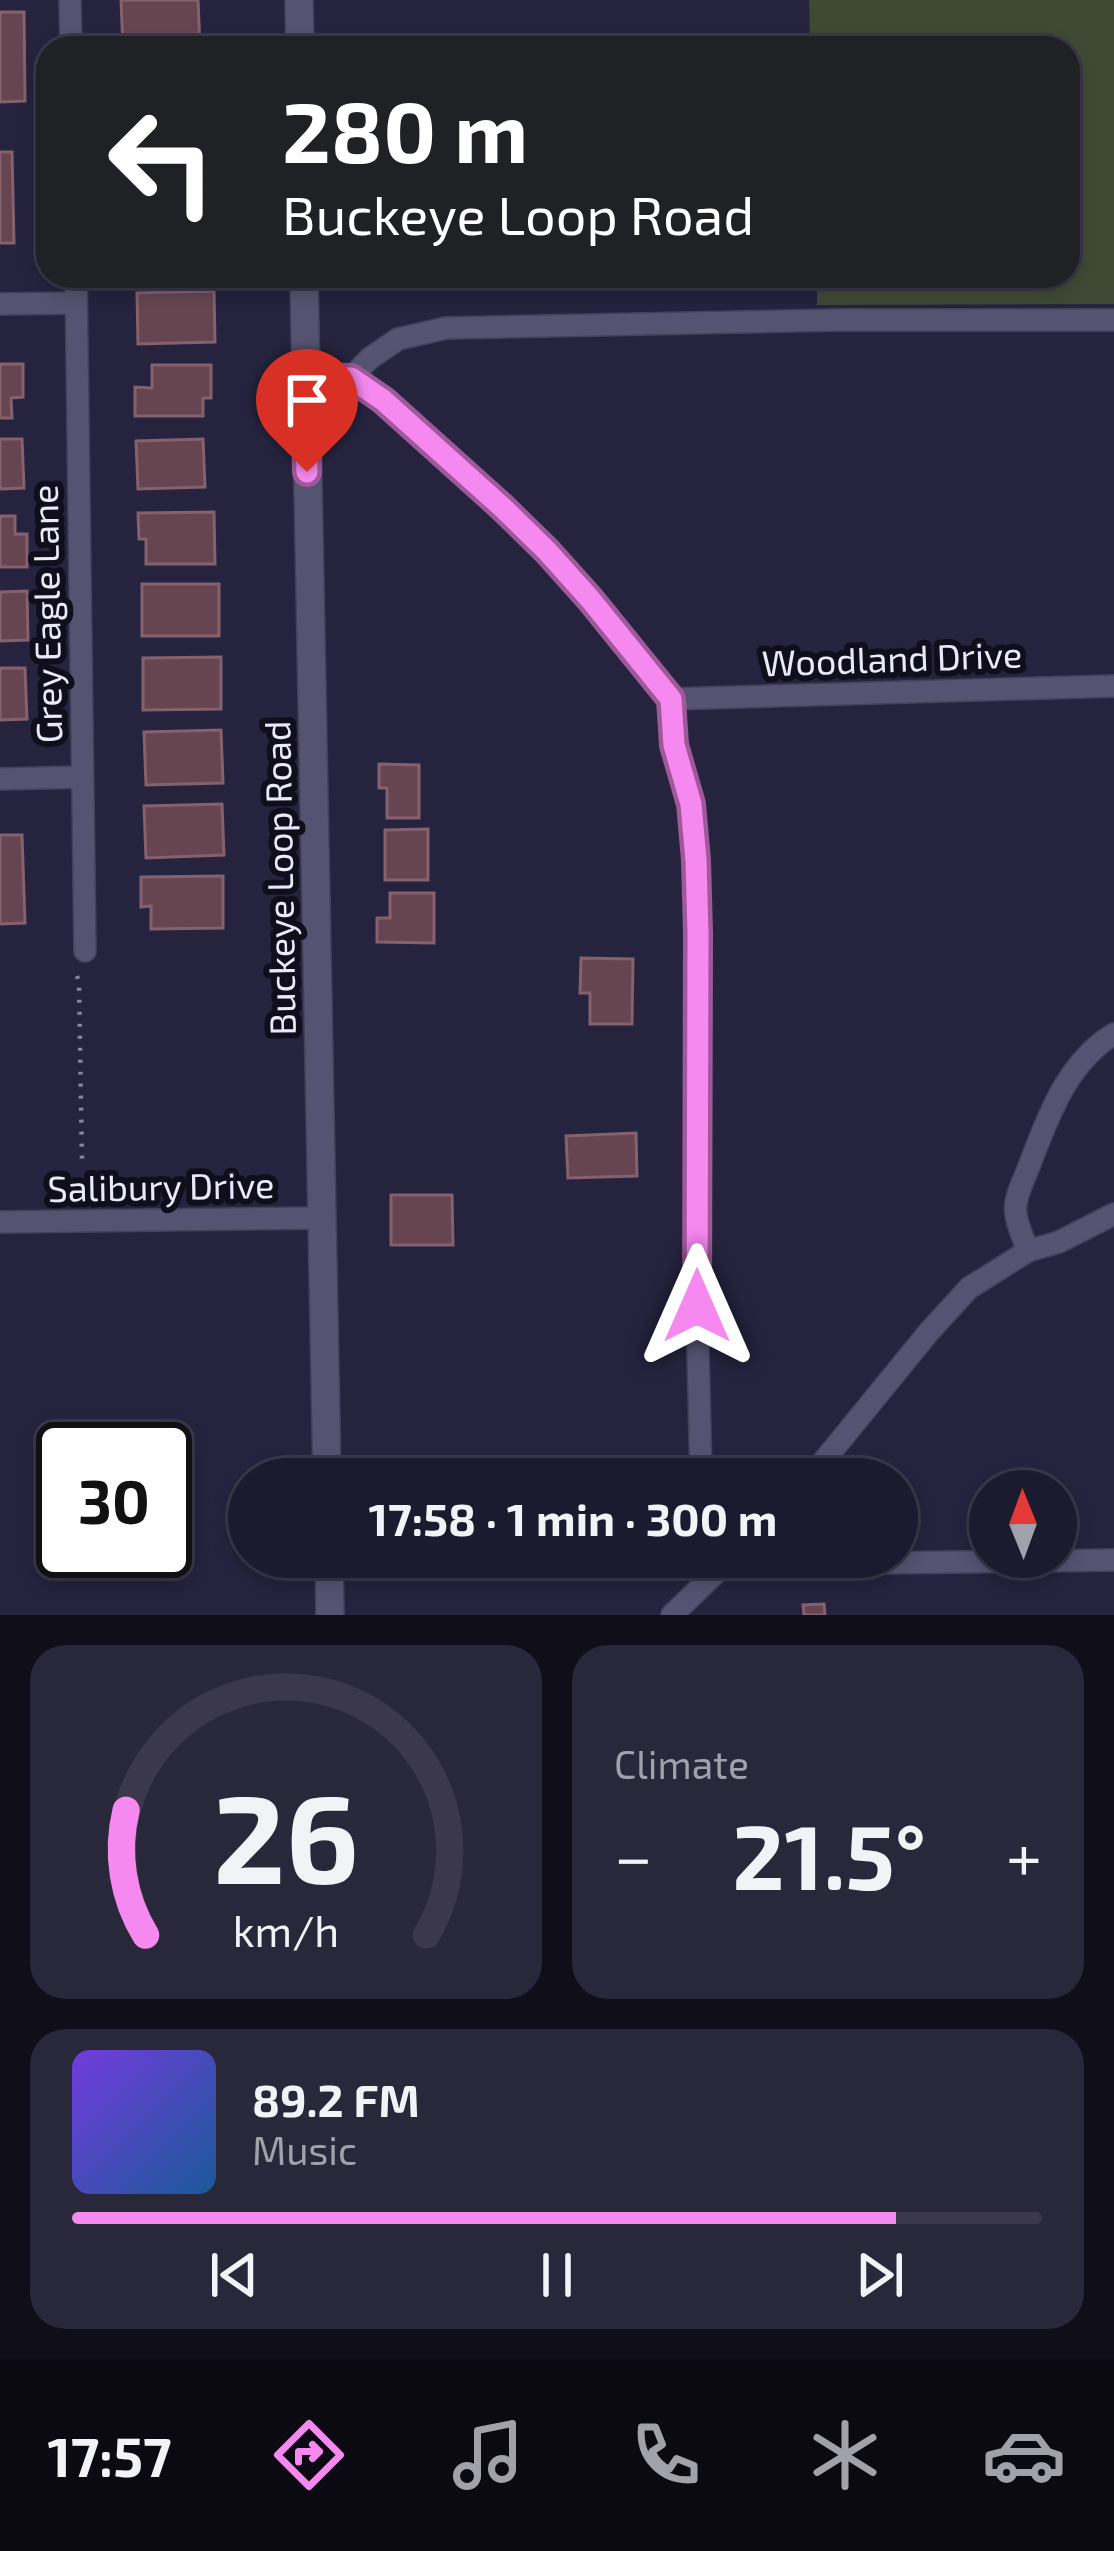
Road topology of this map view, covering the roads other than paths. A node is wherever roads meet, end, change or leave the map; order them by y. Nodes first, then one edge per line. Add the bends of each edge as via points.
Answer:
1 (70, 0) edge
2 (299, 0) edge
3 (71, 36) edge
4 (300, 36) edge
5 (76, 288) edge
6 (304, 288) edge
7 (76, 303) junction
8 (0, 304) edge
9 (1114, 320) edge
10 (305, 377) junction
11 (351, 378) junction
12 (1114, 686) edge
13 (671, 699) junction
14 (82, 777) junction
15 (0, 779) edge
16 (80, 961) road end
17 (1114, 1034) edge
18 (1114, 1214) edge
19 (323, 1219) junction
20 (0, 1222) edge
21 (1028, 1251) junction
22 (327, 1458) edge
23 (701, 1458) edge
24 (825, 1458) edge
25 (918, 1560) edge
26 (1114, 1560) edge
27 (329, 1578) edge
28 (708, 1578) edge
29 (330, 1615) edge
30 (672, 1615) edge

1 - 3 street
2 - 4 street
5 - 7 street, Grey Eagle Lane
6 - 10 street, Buckeye Loop Road
7 - 8 street
7 - 14 street, Grey Eagle Lane
9 - 11 street via 446,328 398,339
10 - 11 street
10 - 19 street, Buckeye Loop Road
11 - 13 street via 517,521
12 - 13 street, Woodland Drive
13 - 23 street via 696,860
14 - 15 street
14 - 16 street, Grey Eagle Lane
17 - 21 street via 1079,1064 1046,1122 1014,1210
18 - 21 street
19 - 20 street, Salibury Drive
19 - 22 street, Buckeye Loop Road
21 - 24 street via 969,1288
25 - 26 street
27 - 29 street
28 - 30 street

